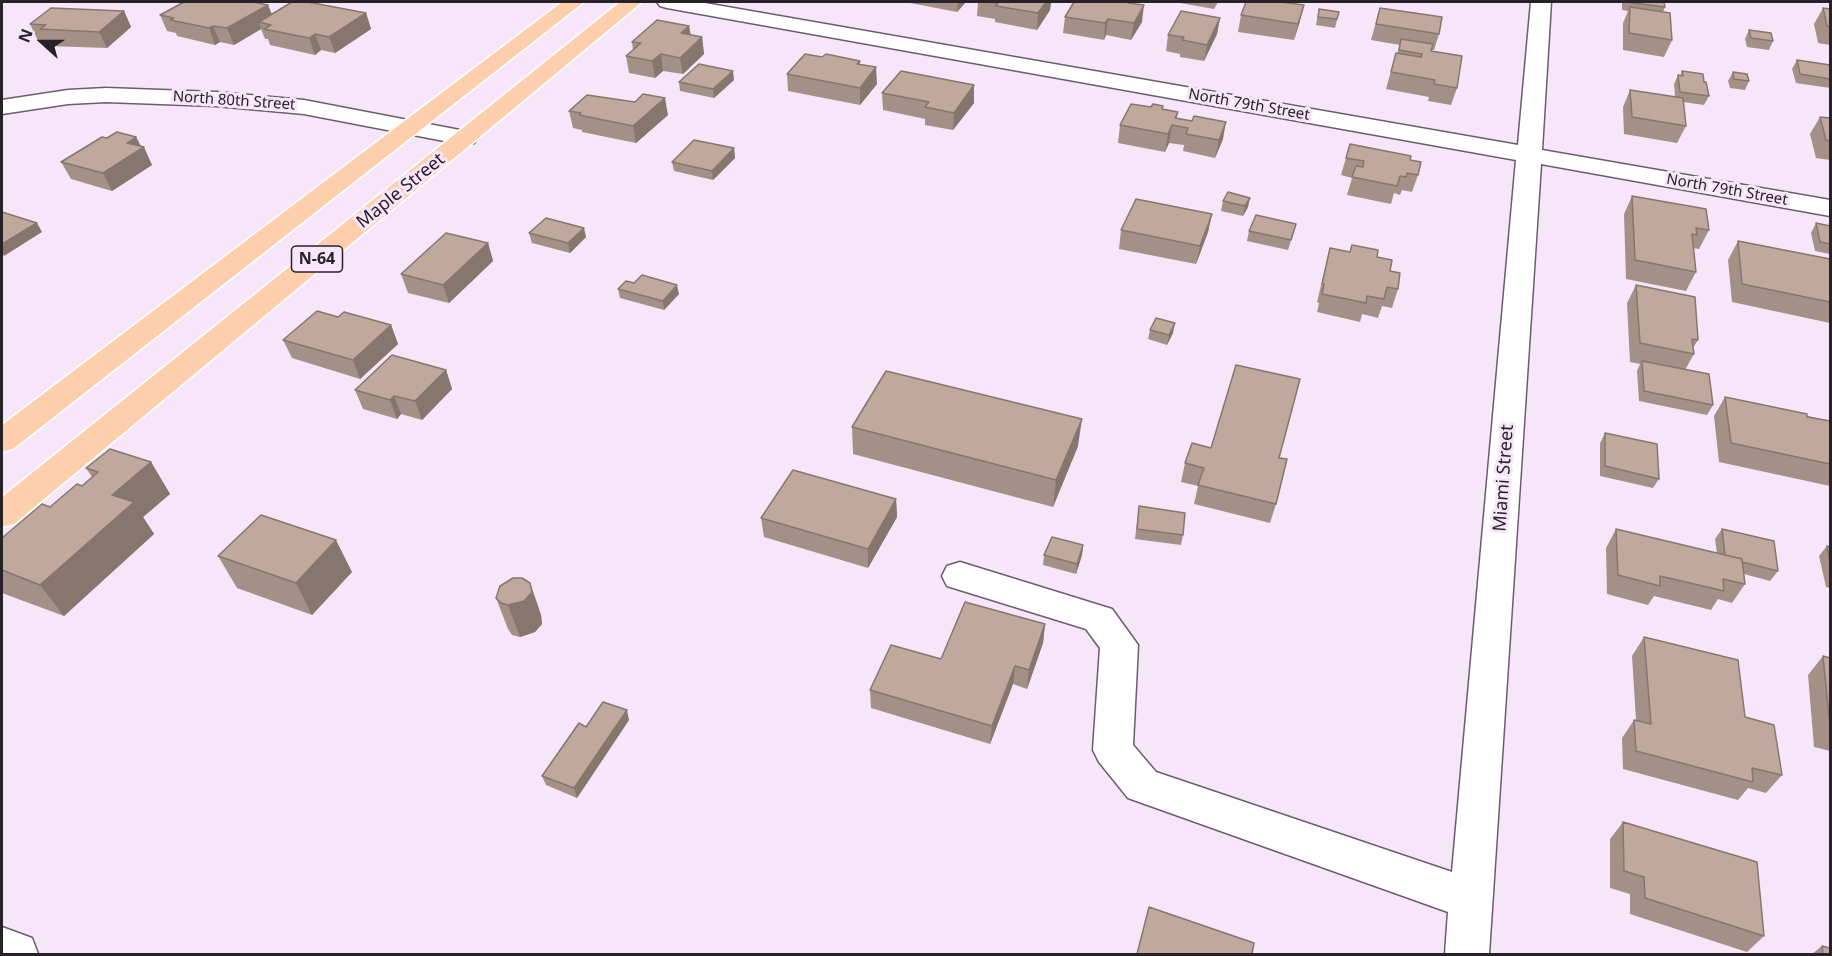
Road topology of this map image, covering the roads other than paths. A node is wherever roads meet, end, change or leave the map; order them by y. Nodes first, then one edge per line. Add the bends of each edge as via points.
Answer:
1 (574, 2) edge
2 (632, 2) edge
3 (668, 2) edge
4 (1541, 2) edge
5 (2, 107) edge
6 (410, 127) junction
7 (465, 138) junction
8 (1529, 155) junction
9 (1830, 208) edge
10 (2, 441) edge
11 (2, 515) edge
12 (960, 576) dead end
13 (1471, 899) junction
14 (2, 949) edge
15 (16, 954) edge
16 (1467, 954) edge

1 - 6 main road, N-64
2 - 7 main road, Maple Street / N-64
3 - 8 street, North 79th Street
4 - 8 street, Miami Street
5 - 6 street, North 80th Street via 68,97 164,96 304,107
6 - 7 street, North 80th Street
6 - 10 main road, N-64
7 - 11 main road, Maple Street / N-64
8 - 9 street, North 79th Street
8 - 13 street, Miami Street
12 - 13 street via 1100,619 1119,645 1113,750 1142,785
13 - 16 street, Miami Street
14 - 15 street

